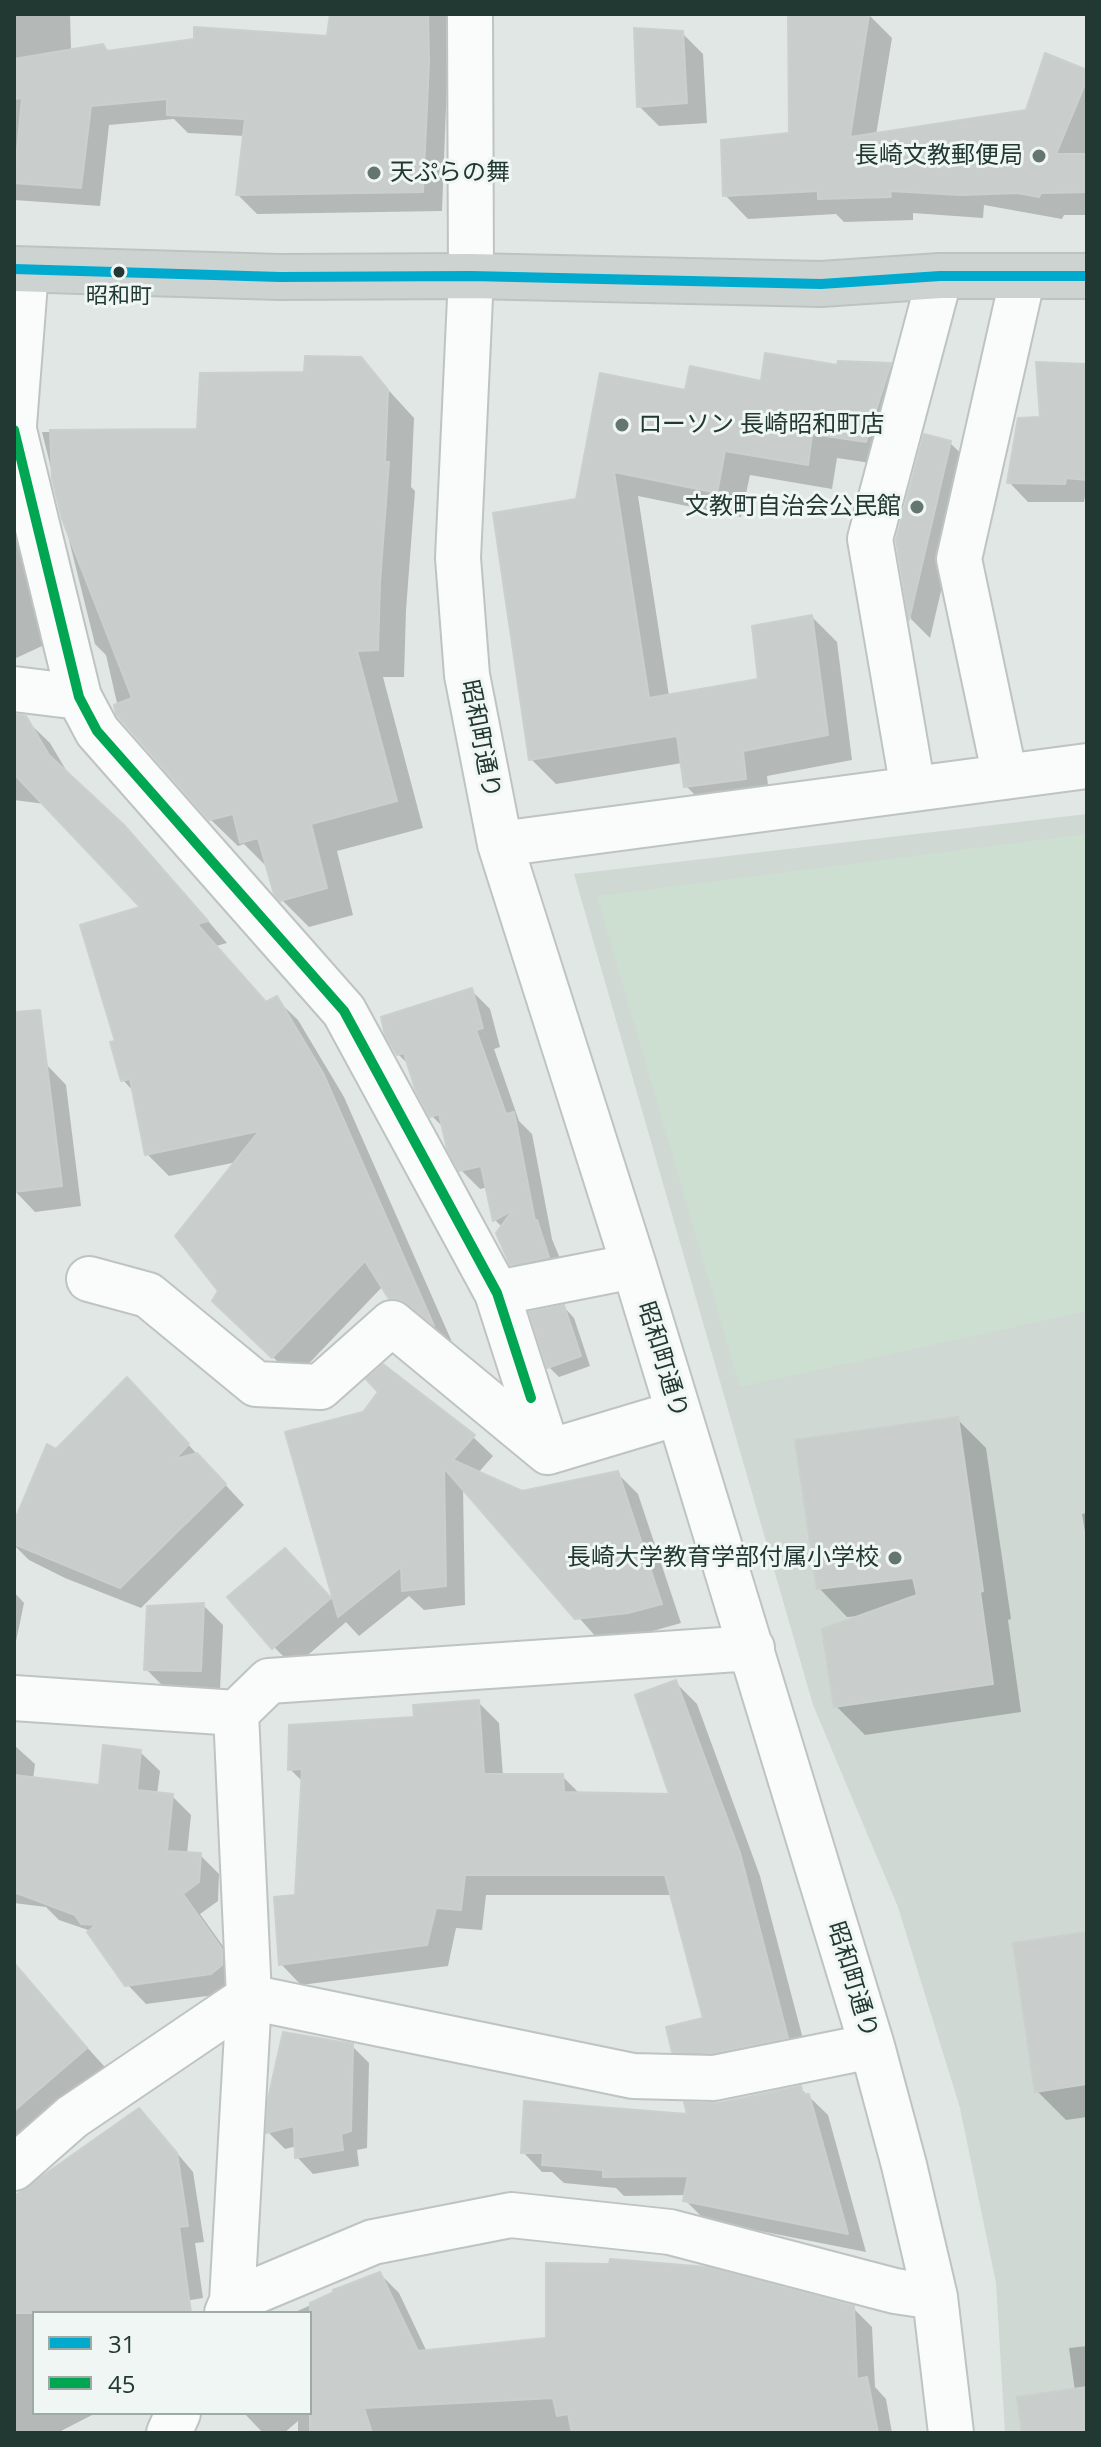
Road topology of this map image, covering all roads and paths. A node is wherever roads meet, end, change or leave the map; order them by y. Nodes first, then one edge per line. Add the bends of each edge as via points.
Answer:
1 (470, 14) edge
2 (20, 270) edge
3 (471, 276) junction
4 (940, 276) junction
5 (1023, 276) junction
6 (1087, 276) edge
7 (14, 428) edge
8 (14, 689) edge
9 (79, 697) junction
10 (1087, 766) edge
11 (1005, 777) junction
12 (913, 789) junction
13 (500, 844) junction
14 (634, 1266) junction
15 (89, 1279) dead end
16 (497, 1293) junction
17 (678, 1413) junction
18 (548, 1452) junction
19 (752, 1648) junction
20 (14, 1698) edge
21 (236, 1713) junction
22 (249, 1997) junction
23 (872, 2046) junction
24 (14, 2168) edge
25 (935, 2297) junction
26 (230, 2307) edge
27 (951, 2433) edge

1 - 3 street, 昭和町通り
2 - 3 main road
2 - 7 street
3 - 4 main road via 821,284
3 - 13 street, 昭和町通り via 458,558 467,675
4 - 5 main road
4 - 12 street via 870,539
5 - 6 main road
5 - 11 street via 959,559
7 - 9 street
8 - 9 street
9 - 16 street via 97,731 344,1011
10 - 11 street
11 - 12 street
12 - 13 street
13 - 14 street, 昭和町通り
14 - 16 street
14 - 17 street, 昭和町通り
15 - 18 street via 148,1295 256,1384 320,1387 392,1323
16 - 18 street
17 - 18 street
17 - 19 street, 昭和町通り
19 - 21 street via 269,1681
19 - 23 street, 昭和町通り
20 - 21 street
21 - 22 street
22 - 23 street via 633,2076 714,2078
22 - 24 street via 72,2117
22 - 26 street
23 - 25 street, 昭和町通り
25 - 26 street via 670,2232 511,2215 373,2242
25 - 27 street, 昭和町通り

